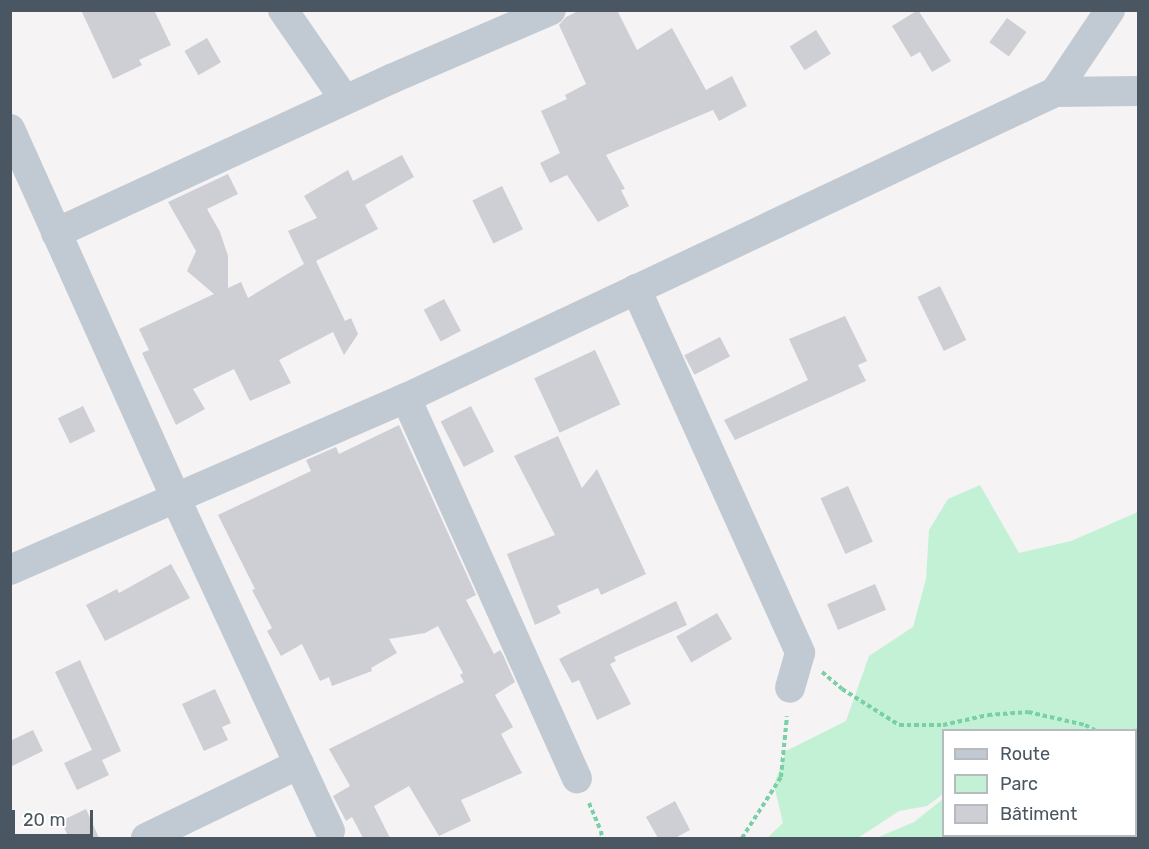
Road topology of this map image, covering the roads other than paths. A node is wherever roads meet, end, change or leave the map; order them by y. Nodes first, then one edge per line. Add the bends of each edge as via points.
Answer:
1 (283, 10) edge
2 (551, 10) edge
3 (1110, 10) edge
4 (1138, 91) edge
5 (1055, 92) junction
6 (345, 100) junction
7 (10, 129) edge
8 (56, 233) junction
9 (636, 289) junction
10 (406, 398) junction
11 (175, 497) junction
12 (10, 570) edge
13 (790, 688) road end
14 (299, 764) junction
15 (577, 778) road end
16 (330, 831) dead end
17 (146, 838) edge

1 - 6 street
2 - 6 street
3 - 5 street
4 - 5 street
5 - 9 street
6 - 8 street
7 - 8 street
8 - 11 street
9 - 10 street
9 - 13 street via 800,653
10 - 11 street
10 - 15 street
11 - 12 street
11 - 14 street
14 - 16 street
14 - 17 street

